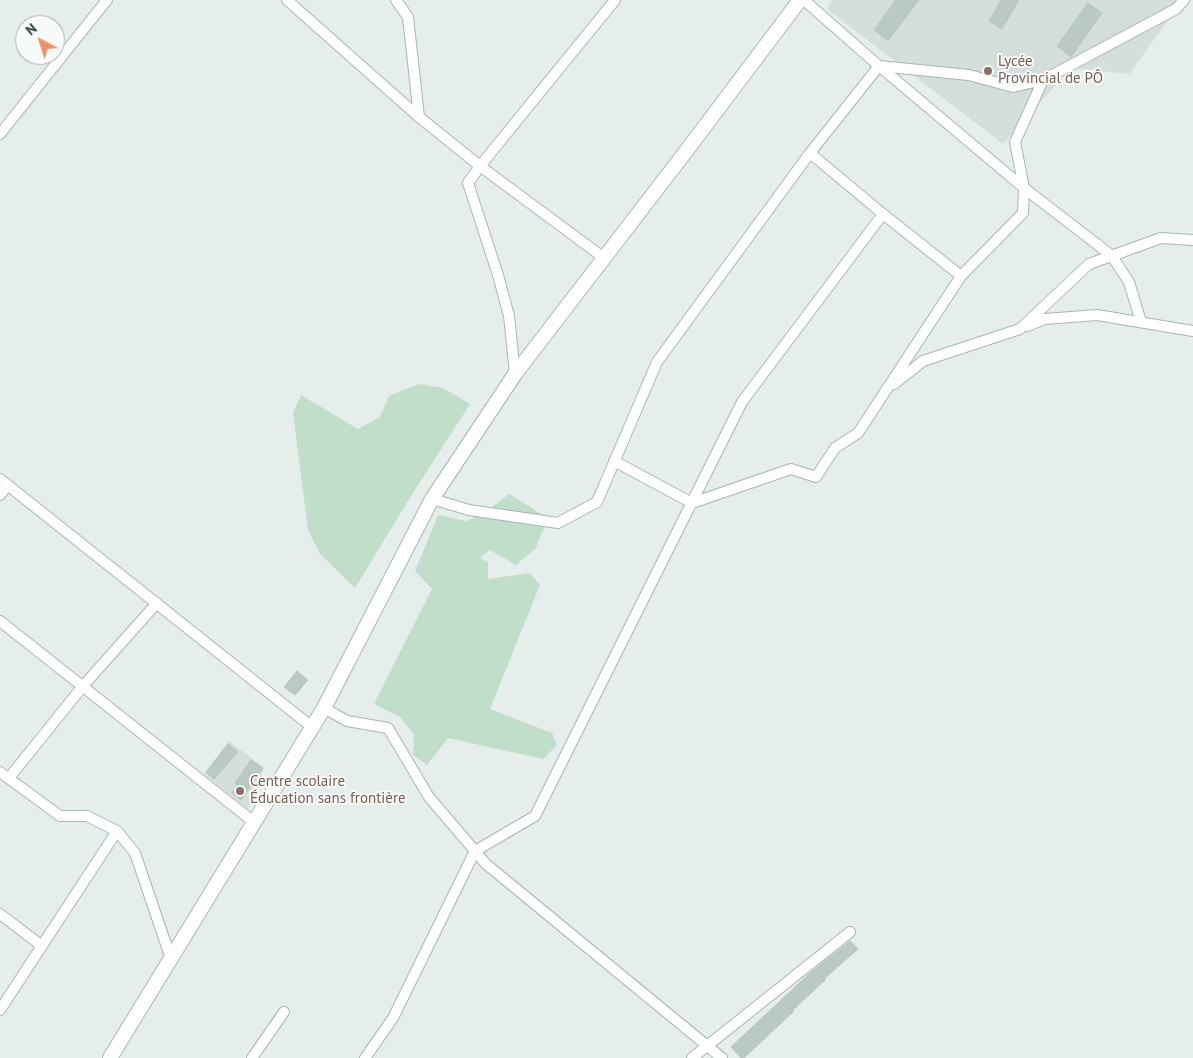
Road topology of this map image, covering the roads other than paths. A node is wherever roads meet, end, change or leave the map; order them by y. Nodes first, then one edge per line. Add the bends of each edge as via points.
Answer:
1 (107, 0) edge
2 (287, 0) edge
3 (396, 0) edge
4 (615, 0) edge
5 (800, 0) edge
6 (804, 0) edge
7 (1184, 0) edge
8 (879, 66) junction
9 (1043, 80) junction
10 (419, 117) junction
11 (0, 134) edge
12 (810, 153) junction
13 (480, 166) junction
14 (1024, 188) junction
15 (882, 214) junction
16 (1193, 240) edge
17 (1111, 255) junction
18 (604, 258) junction
19 (961, 276) junction
20 (1141, 322) junction
21 (1020, 329) junction
22 (1193, 330) edge
23 (515, 374) junction
24 (885, 391) junction
25 (614, 461) junction
26 (4, 482) edge
27 (0, 495) edge
28 (432, 499) junction
29 (692, 503) junction
30 (157, 603) junction
31 (0, 621) edge
32 (83, 686) junction
33 (324, 708) junction
34 (312, 727) junction
35 (0, 772) edge
36 (9, 778) junction
37 (255, 823) junction
38 (117, 831) junction
39 (475, 850) junction
40 (0, 914) edge
41 (850, 932) dead end
42 (42, 946) junction
43 (171, 959) junction
44 (0, 1010) edge
45 (284, 1012) dead end
46 (707, 1046) junction
47 (110, 1058) edge
48 (252, 1058) edge
49 (365, 1058) edge
50 (692, 1058) edge
51 (722, 1058) edge

1 - 11 street
2 - 10 street
3 - 10 street via 408,17
4 - 13 street
5 - 18 main road
6 - 8 street
7 - 9 street via 1176,9
8 - 9 street via 969,75 1013,87
8 - 12 street
8 - 14 street
9 - 14 street via 1015,142
10 - 13 street
12 - 15 street
12 - 25 street via 657,362
13 - 18 street
13 - 23 street via 468,183 509,316
14 - 17 street
14 - 19 street via 1023,213
15 - 19 street
15 - 29 street via 742,402
16 - 17 street via 1161,238
17 - 20 street via 1129,282
17 - 21 street via 1089,264
18 - 23 main road
19 - 24 street
20 - 21 street via 1097,315 1045,319
20 - 22 street
21 - 24 street via 923,361
23 - 28 main road
24 - 29 street via 858,433 835,448 816,477 791,469
25 - 28 street via 597,502 558,523 469,510
25 - 29 street
26 - 27 street
26 - 30 street
28 - 33 main road
29 - 39 street via 535,816
30 - 32 street
30 - 34 street
31 - 32 street
32 - 36 street
32 - 37 street
33 - 34 main road
33 - 39 street via 347,720 388,728 429,797
34 - 37 main road
35 - 36 street
36 - 38 street via 60,816 87,816
37 - 43 main road
38 - 42 street
38 - 43 street via 134,853
39 - 46 street via 486,864
39 - 49 street via 393,1018
40 - 42 street
41 - 46 street
42 - 44 street
43 - 47 main road
45 - 48 street
46 - 50 street
46 - 51 street

